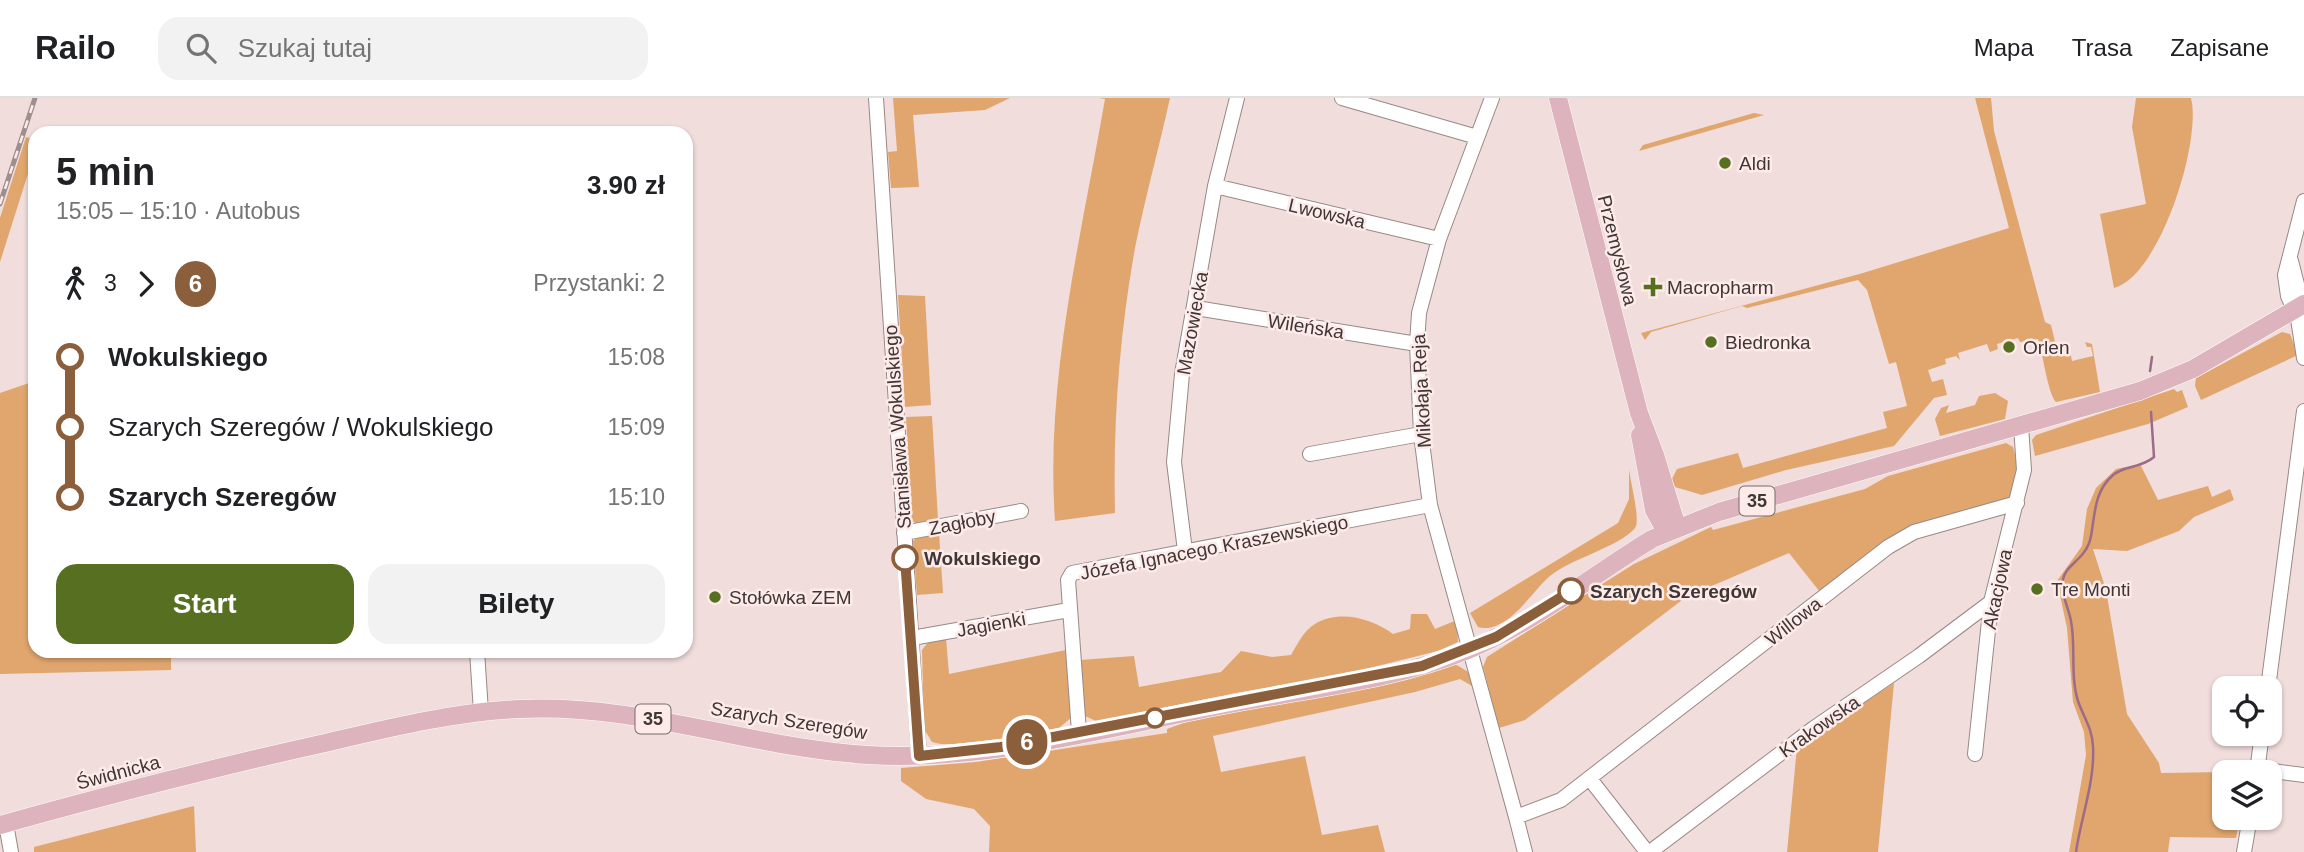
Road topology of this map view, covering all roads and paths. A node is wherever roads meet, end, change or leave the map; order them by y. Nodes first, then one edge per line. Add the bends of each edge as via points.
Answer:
1 (876, 98) edge
2 (1237, 98) edge
3 (1342, 98) edge
4 (1492, 98) edge
5 (1558, 98) edge
6 (1477, 137) junction
7 (1215, 186) junction
8 (2304, 201) edge
9 (1439, 239) junction
10 (2300, 307) edge
11 (1196, 308) junction
12 (1417, 344) junction
13 (2304, 358) edge
14 (2304, 411) edge
15 (2021, 426) junction
16 (1421, 435) junction
17 (1310, 454) dead end
18 (2017, 503) junction
19 (1430, 505) junction
20 (1021, 510) dead end
21 (1672, 530) junction
22 (904, 533) junction
23 (1185, 551) junction
24 (1991, 601) junction
25 (1069, 610) junction
26 (912, 638) junction
27 (1470, 649) junction
28 (477, 658) edge
29 (2270, 676) edge
30 (481, 712) junction
31 (1079, 732) junction
32 (1975, 754) dead end
33 (919, 756) junction
34 (247, 761) joint
35 (2282, 773) edge
36 (2304, 775) edge
37 (1590, 779) junction
38 (1523, 815) junction
39 (3, 824) edge
40 (2247, 830) edge
41 (11, 852) edge
42 (1525, 852) edge
43 (1648, 852) edge
44 (2244, 852) edge

1 - 22 street, Stanisława Wokulskiego
2 - 7 street, Mazowiecka
3 - 6 street
4 - 6 street, Mikołaja Reja
5 - 21 main road, Przemysłowa
6 - 9 street, Mikołaja Reja
7 - 9 street, Lwowska
7 - 11 street, Mazowiecka
8 - 10 street via 2291,261
9 - 12 street, Mikołaja Reja via 1419,313
10 - 13 street
10 - 15 main road, Szarych Szeregów / 35 via 2155,386
11 - 12 street, Wileńska
11 - 23 street, Mazowiecka via 1182,374 1174,462
12 - 16 street, Mikołaja Reja
14 - 29 street
15 - 18 street, Akacjowa via 2024,470
15 - 21 main road, Szarych Szeregów / 35
16 - 17 street
16 - 19 street, Mikołaja Reja
18 - 24 street, Akacjowa
18 - 37 street, Willowa via 1914,532 1888,547
19 - 23 street, Józefa Ignacego Kraszewskiego
19 - 27 street, Mikołaja Reja
20 - 22 street, Zagłoby
21 - 27 main road, Szarych Szeregów / 35 via 1516,626
22 - 26 street, Stanisława Wokulskiego
23 - 25 street, Józefa Ignacego Kraszewskiego via 1072,573
24 - 32 street, Akacjowa
24 - 43 street, Krakowska
25 - 26 street, Jagienki
25 - 31 street, Józefa Ignacego Kraszewskiego
26 - 33 street, Stanisława Wokulskiego
27 - 31 main road, Szarych Szeregów / 35 via 1380,676
27 - 38 street
28 - 30 street
30 - 33 main road, Szarych Szeregów / 35 via 547,708 616,713 823,751
30 - 34 main road, Szarych Szeregów / 35
31 - 33 main road, Szarych Szeregów / 35
34 - 39 main road, Świdnicka / 35
35 - 36 street
37 - 38 street, Willowa via 1561,800
37 - 43 street
38 - 42 street
39 - 41 street
40 - 44 street

